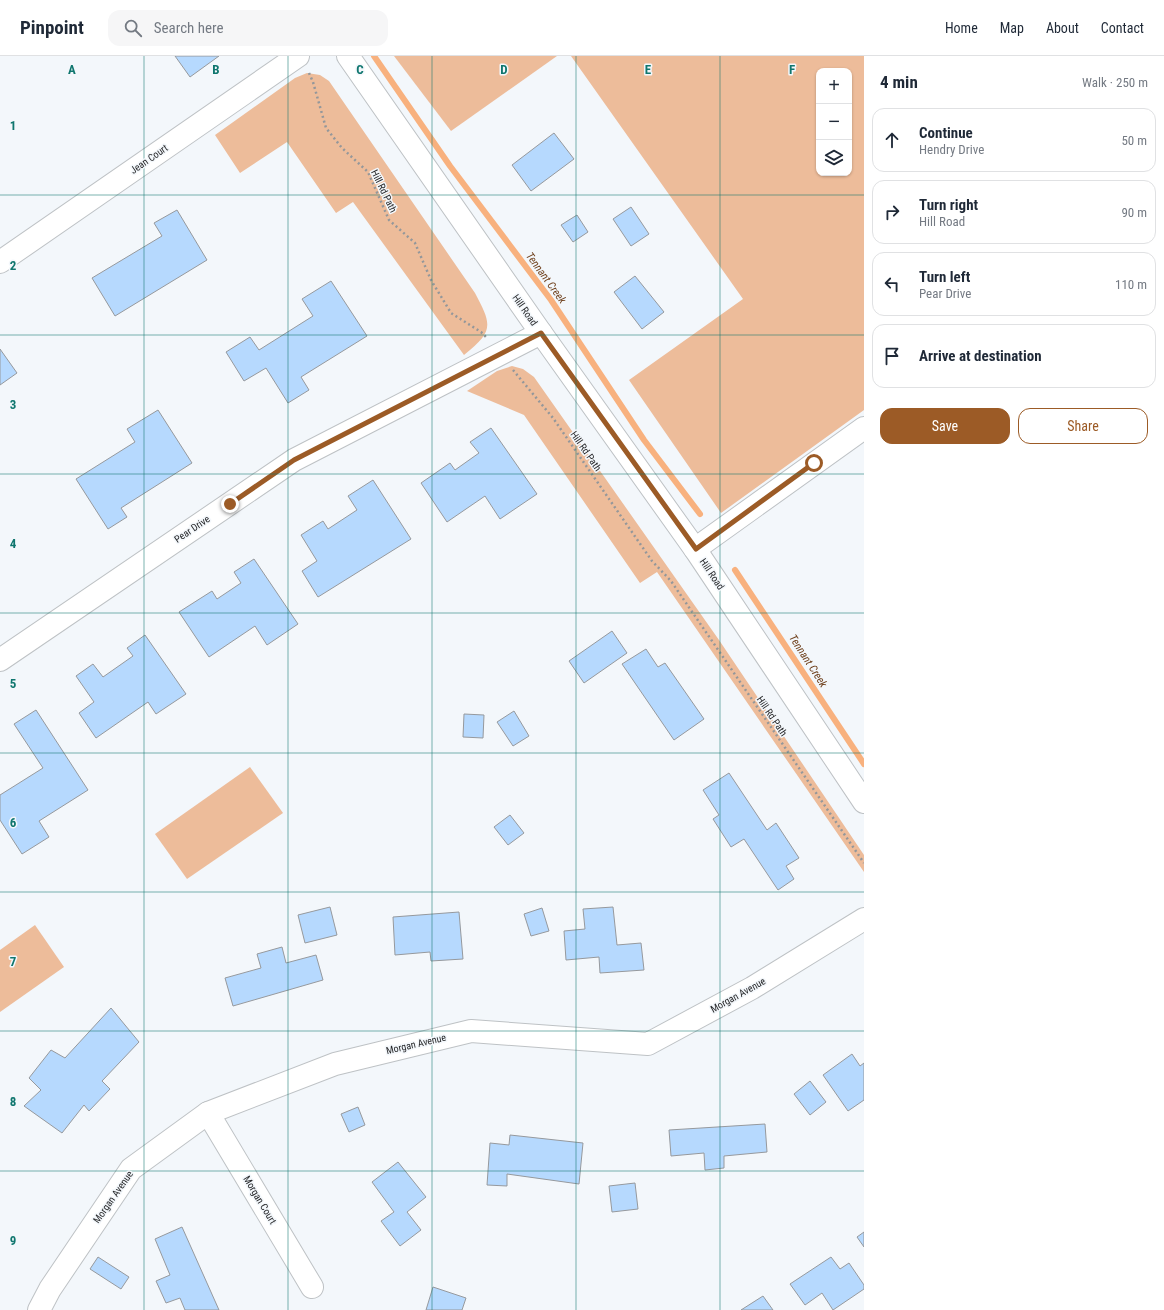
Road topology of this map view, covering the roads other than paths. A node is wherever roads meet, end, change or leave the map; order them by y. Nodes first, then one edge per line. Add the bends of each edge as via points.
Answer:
1 (348, 56) edge
2 (302, 63) edge
3 (0, 262) edge
4 (541, 333) junction
5 (864, 428) edge
6 (696, 549) junction
7 (0, 660) edge
8 (864, 802) edge
9 (864, 919) edge
10 (208, 1113) junction
11 (312, 1288) dead end
12 (39, 1310) edge

1 - 4 street, Hill Road
2 - 3 street, Jean Court
4 - 6 street, Hill Road
4 - 7 street, Pear Drive via 294,460
5 - 6 street
6 - 8 street, Hill Road
9 - 10 street, Morgan Avenue via 752,988 648,1044 471,1031 335,1064
10 - 11 street, Morgan Court
10 - 12 street, Morgan Avenue via 131,1169 50,1289

